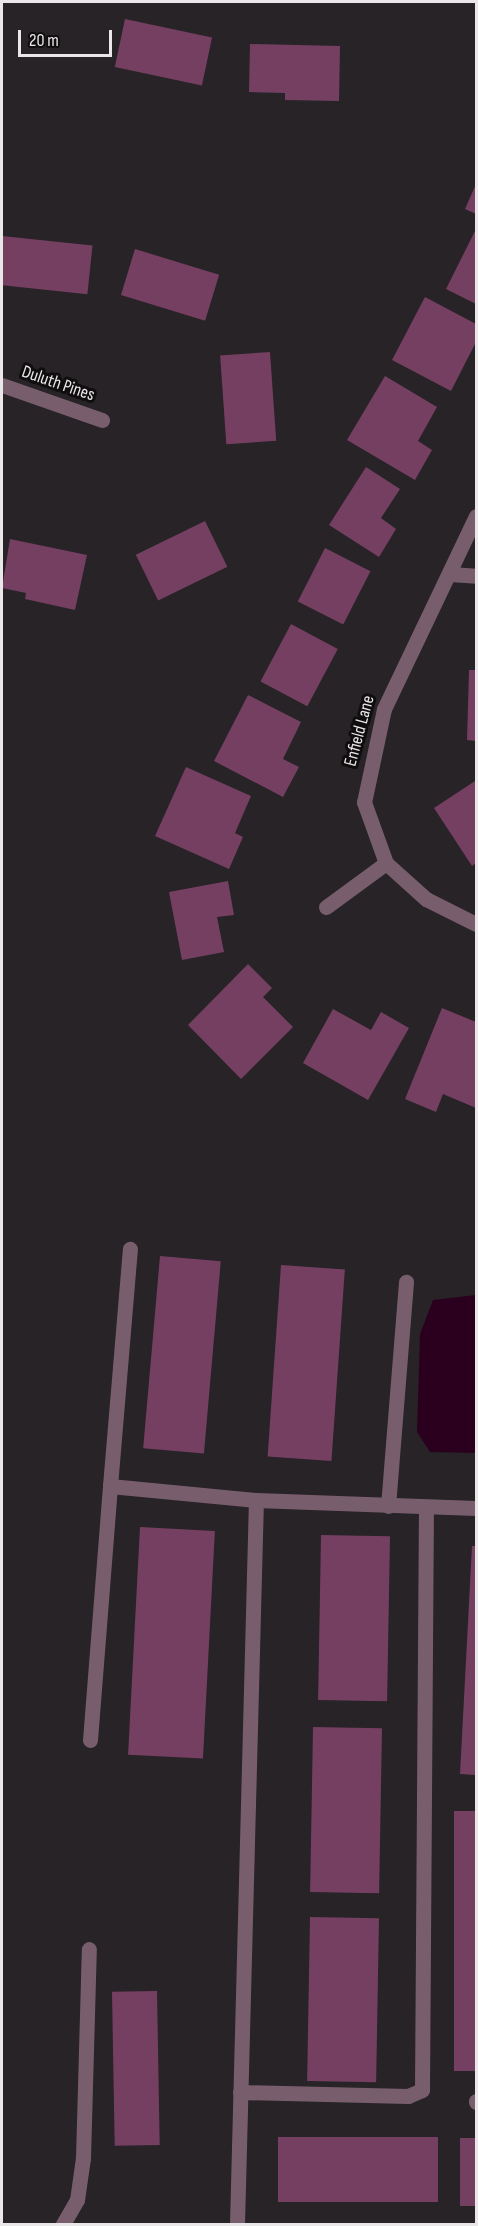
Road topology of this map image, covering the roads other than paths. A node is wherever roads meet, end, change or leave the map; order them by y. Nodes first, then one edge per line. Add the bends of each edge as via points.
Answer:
1 (2, 385) edge
2 (102, 420) dead end
3 (477, 516) edge
4 (450, 574) junction
5 (477, 576) edge
6 (386, 862) junction
7 (326, 907) dead end
8 (477, 924) edge
9 (130, 1249) dead end
10 (406, 1282) dead end
11 (110, 1486) junction
12 (256, 1500) junction
13 (388, 1506) junction
14 (426, 1508) junction
15 (477, 1508) edge
16 (90, 1740) dead end
17 (89, 1950) dead end
18 (240, 2092) junction
19 (63, 2224) edge
20 (237, 2224) edge

1 - 2 street, Duluth Pines
3 - 4 street, Enfield Lane
4 - 5 street
4 - 6 street, Enfield Lane via 427,625 402,665 384,709 372,755 364,802
6 - 7 street
6 - 8 street, Enfield Lane via 426,899
9 - 11 street
10 - 13 street
11 - 12 street
11 - 16 street
12 - 13 street
12 - 18 street
13 - 14 street
14 - 15 street
14 - 18 street via 422,2090 408,2096
17 - 19 street via 83,2158 76,2200
18 - 20 street

